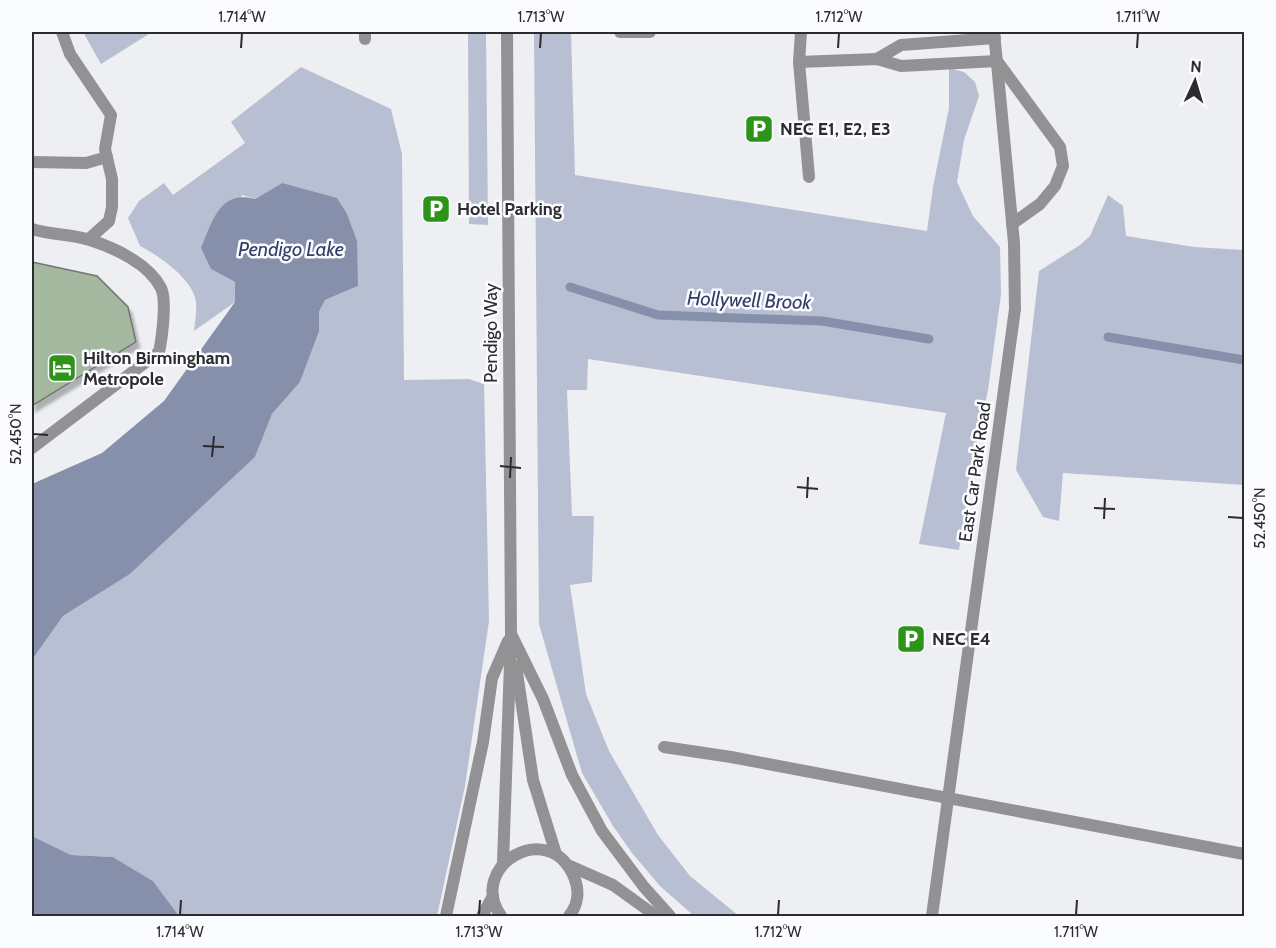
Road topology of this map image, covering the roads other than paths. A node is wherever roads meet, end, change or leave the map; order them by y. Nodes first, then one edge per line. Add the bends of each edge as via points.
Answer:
1 (62, 32) edge
2 (507, 32) edge
3 (620, 32) edge
4 (650, 32) edge
5 (801, 32) edge
6 (995, 35) edge
7 (877, 59) junction
8 (996, 61) junction
9 (799, 62) junction
10 (107, 157) junction
11 (32, 162) edge
12 (809, 177) dead end
13 (1012, 224) junction
14 (32, 229) edge
15 (89, 239) junction
16 (32, 448) edge
17 (511, 635) junction
18 (664, 747) dead end
19 (948, 797) junction
20 (556, 854) junction
21 (1245, 854) edge
22 (503, 863) junction
23 (570, 866) junction
24 (493, 896) junction
25 (446, 916) edge
26 (482, 916) edge
27 (501, 916) edge
28 (569, 916) edge
29 (656, 916) edge
30 (670, 916) edge
31 (932, 916) edge

1 - 10 street via 70,54 111,115
2 - 17 street, Pendigo Way
3 - 4 street
5 - 9 street
6 - 7 street via 901,45
6 - 8 street, East Car Park Road
7 - 8 street via 901,66
7 - 9 street
8 - 13 street, East Car Park Road
8 - 13 street via 1060,147 1063,166 1055,186 1040,204
9 - 12 street
10 - 11 street via 86,163
10 - 15 street via 112,179 109,221
13 - 19 street, East Car Park Road via 1015,309
14 - 15 street
15 - 16 street via 139,262 162,289 164,327 159,352
17 - 20 street, Pendigo Way via 533,780
17 - 22 street, Pendigo Way
17 - 25 street via 492,678 483,742
17 - 30 street via 543,699 572,775 602,831
18 - 19 street
19 - 21 street
19 - 31 street, East Car Park Road
20 - 22 street via 528,850
20 - 23 street
22 - 24 street, Pendigo Way via 494,879
23 - 28 street via 578,887 575,909
23 - 29 street via 613,885
24 - 26 street, Pendigo Way
24 - 27 street

